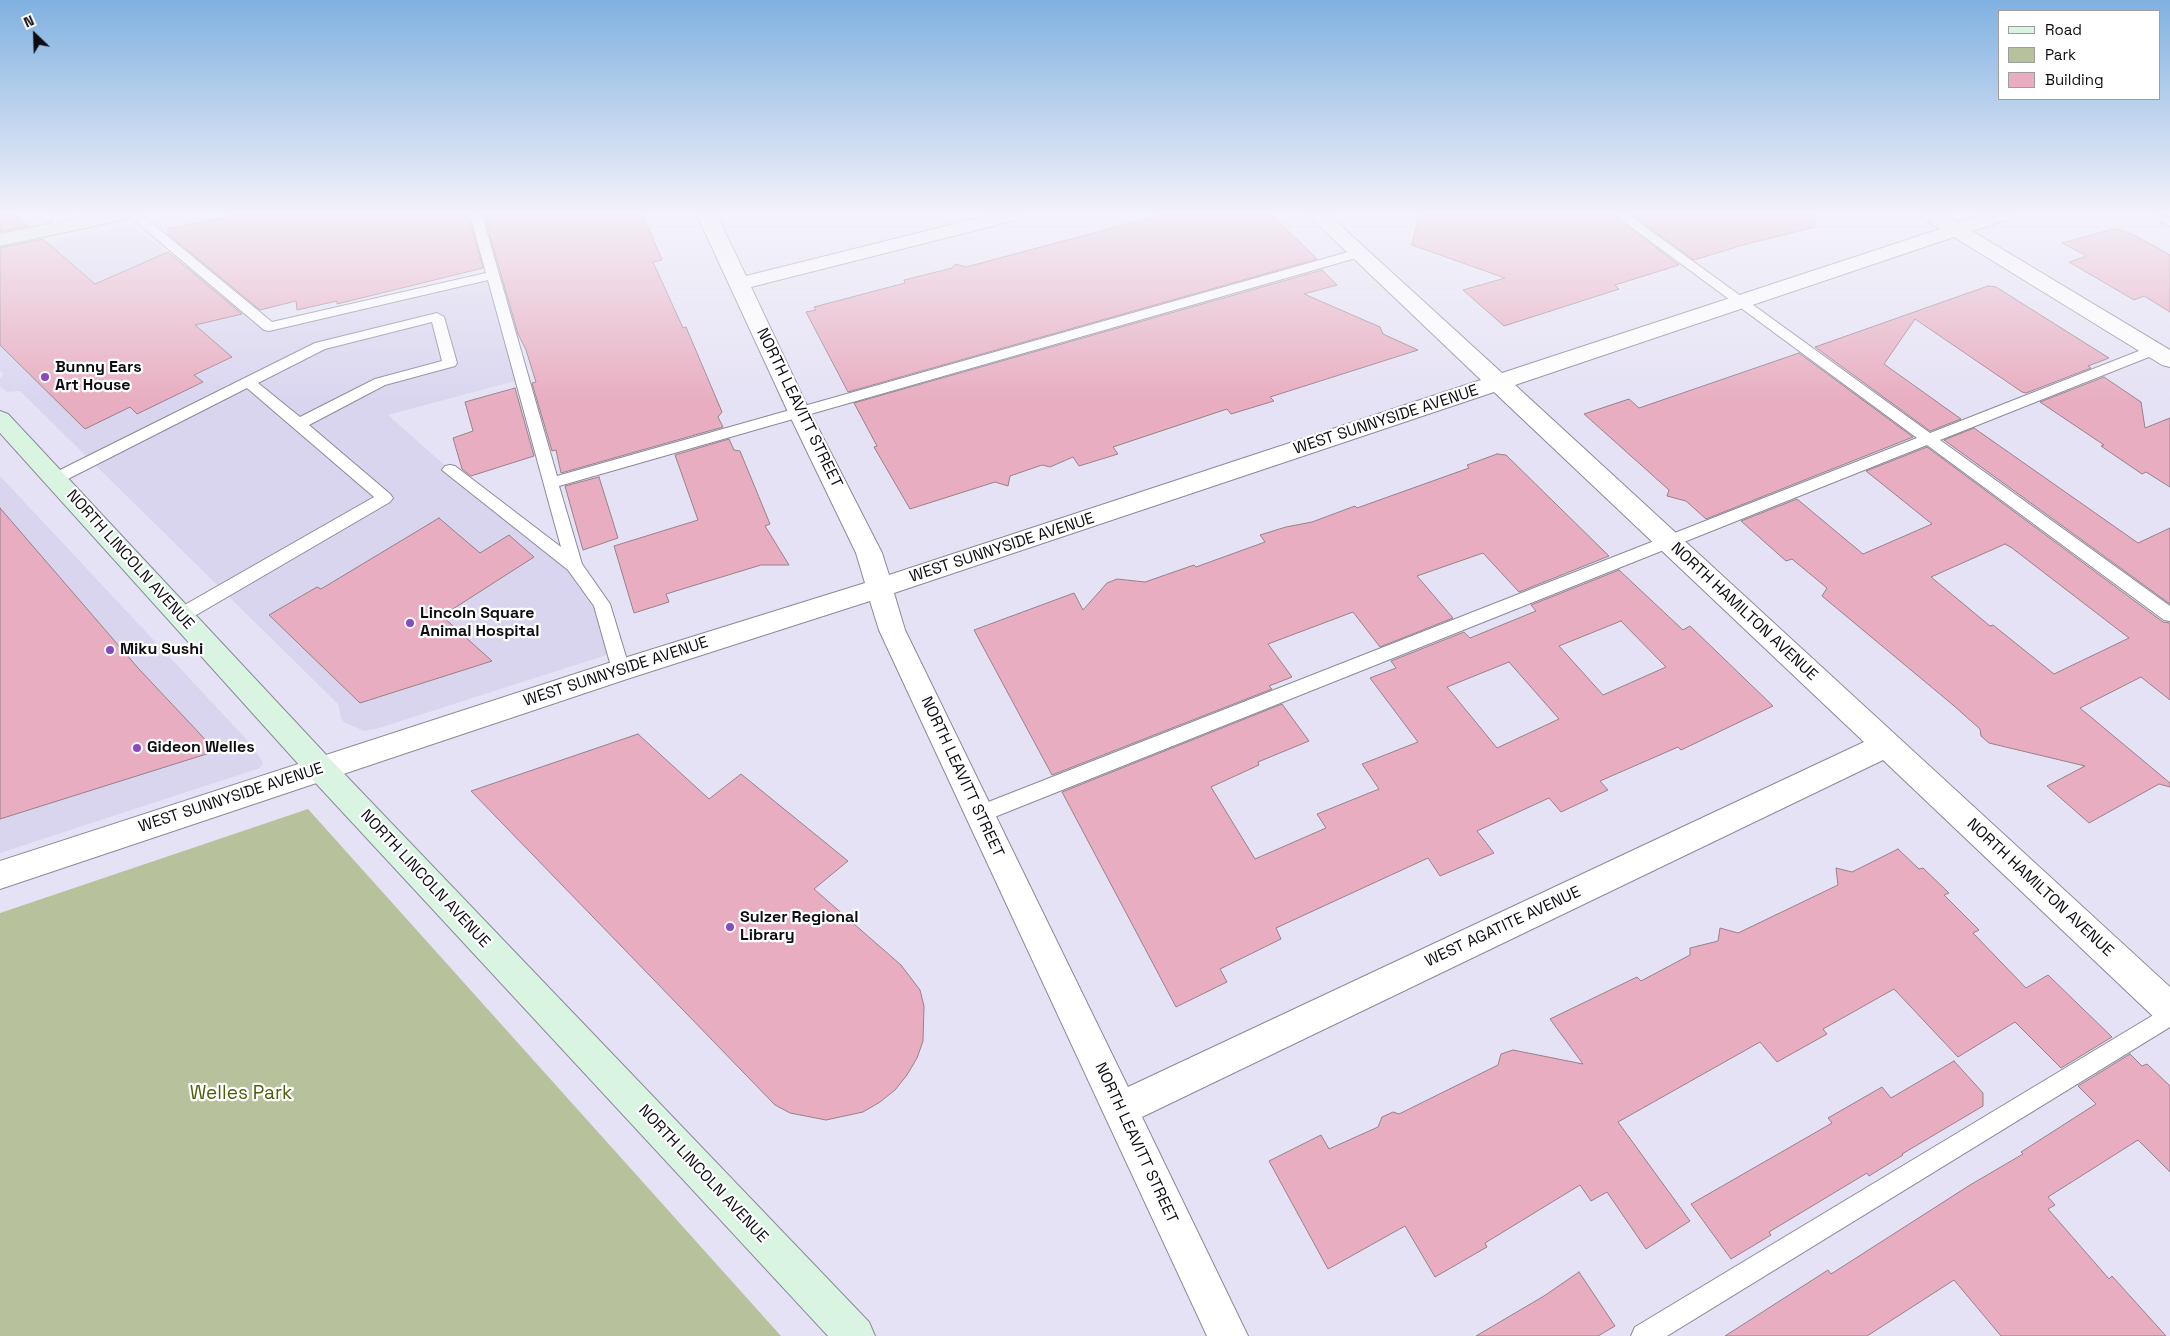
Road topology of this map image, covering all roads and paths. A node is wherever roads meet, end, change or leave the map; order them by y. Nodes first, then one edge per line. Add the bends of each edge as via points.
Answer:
1 (210, 277) edge
2 (483, 277) edge
3 (494, 277) edge
4 (737, 277) edge
5 (766, 277) edge
6 (1273, 277) edge
7 (1385, 277) edge
8 (1706, 277) edge
9 (1814, 277) edge
10 (2034, 277) edge
11 (740, 284) junction
12 (1740, 302) junction
13 (2162, 355) edge
14 (249, 382) junction
15 (1498, 382) junction
16 (799, 412) junction
17 (0, 419) edge
18 (299, 424) junction
19 (1929, 439) junction
20 (450, 470) dead end
21 (54, 478) junction
22 (551, 483) junction
23 (1669, 542) junction
24 (574, 566) junction
25 (880, 588) junction
26 (2170, 615) edge
27 (180, 616) junction
28 (620, 670) junction
29 (1887, 745) junction
30 (321, 769) junction
31 (980, 814) junction
32 (0, 875) edge
33 (2170, 1009) edge
34 (2170, 1015) edge
35 (1120, 1109) junction
36 (855, 1336) edge
37 (1228, 1336) edge
38 (1644, 1336) edge

1 - 2 lane via 270,327
3 - 22 lane
4 - 11 street, NORTH LEAVITT STREET
5 - 11 street
6 - 16 lane
7 - 15 street, NORTH HAMILTON AVENUE
8 - 12 lane
9 - 12 street, WEST SUNNYSIDE AVENUE
10 - 13 street
11 - 16 street, NORTH LEAVITT STREET
12 - 15 street, WEST SUNNYSIDE AVENUE
12 - 19 lane
13 - 19 lane
14 - 18 lane
14 - 18 lane via 320,346 437,317 450,363 380,382
14 - 21 lane
15 - 23 street, NORTH HAMILTON AVENUE
15 - 25 street, WEST SUNNYSIDE AVENUE
16 - 22 lane
16 - 25 street, NORTH LEAVITT STREET via 869,553
17 - 21 main road, NORTH LINCOLN AVENUE
18 - 27 lane via 385,498
19 - 23 lane
19 - 26 lane
20 - 24 lane
21 - 27 main road, NORTH LINCOLN AVENUE
22 - 24 lane
23 - 29 street, NORTH HAMILTON AVENUE
23 - 31 lane
24 - 28 lane via 602,604
25 - 28 street, WEST SUNNYSIDE AVENUE
25 - 31 street, NORTH LEAVITT STREET via 892,630
27 - 30 main road, NORTH LINCOLN AVENUE
28 - 30 street, WEST SUNNYSIDE AVENUE
29 - 33 street, NORTH HAMILTON AVENUE
29 - 35 street, WEST AGATITE AVENUE
30 - 32 street, WEST SUNNYSIDE AVENUE
30 - 36 main road, NORTH LINCOLN AVENUE
31 - 35 street, NORTH LEAVITT STREET
34 - 38 lane
35 - 37 street, NORTH LEAVITT STREET

